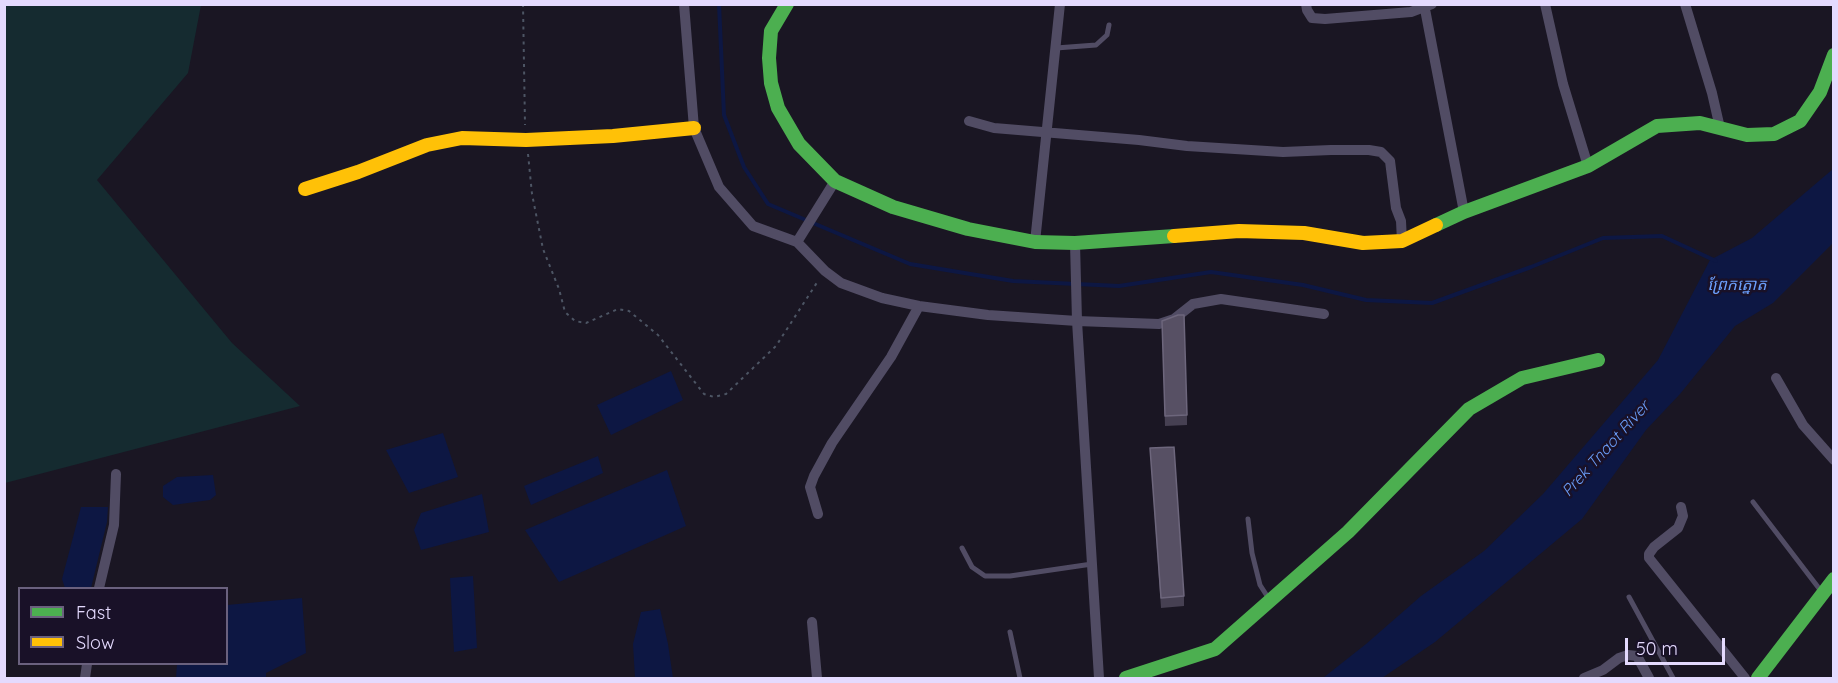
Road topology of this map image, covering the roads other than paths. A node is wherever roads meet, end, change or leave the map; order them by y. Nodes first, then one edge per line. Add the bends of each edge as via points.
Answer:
1 (684, 4) edge
2 (787, 4) edge
3 (1059, 4) edge
4 (1306, 4) edge
5 (1545, 4) edge
6 (1684, 4) edge
7 (1427, 5) edge
8 (1109, 26) dead end
9 (1056, 48) junction
10 (1833, 55) edge
11 (969, 121) dead end
12 (694, 128) junction
13 (1720, 128) junction
14 (1045, 133) junction
15 (1588, 166) junction
16 (835, 182) junction
17 (304, 189) dead end
18 (1464, 212) junction
19 (1402, 241) junction
20 (797, 242) junction
21 (1035, 242) junction
22 (1075, 243) junction
23 (919, 306) junction
24 (1324, 314) dead end
25 (1077, 321) junction
26 (1598, 360) dead end
27 (1776, 378) dead end
28 (1833, 460) edge
29 (116, 474) dead end
30 (1752, 502) dead end
31 (1681, 507) dead end
32 (818, 514) dead end
33 (1248, 519) dead end
34 (962, 548) dead end
35 (1092, 564) junction
36 (1833, 579) edge
37 (99, 587) edge
38 (1823, 593) junction
39 (1629, 597) dead end
40 (1270, 600) junction
41 (812, 622) dead end
42 (1010, 632) dead end
43 (817, 678) edge
44 (1020, 678) edge
45 (1099, 678) edge
46 (1126, 678) edge
47 (1584, 678) edge
48 (1649, 678) edge
49 (1673, 678) edge
50 (1745, 678) edge
51 (1758, 678) edge

1 - 12 street
2 - 16 main road via 771,31 771,83 778,108 799,144
3 - 9 street
4 - 7 street via 1309,14 1317,19 1411,12
5 - 15 street via 1563,84
6 - 13 street
7 - 18 street
8 - 9 lane via 1107,35 1096,45
9 - 14 street
10 - 13 main road via 1820,92 1800,121 1774,134 1747,135
11 - 14 street via 994,128
12 - 17 main road via 526,140 462,138 427,145
12 - 20 street via 719,188 753,226
13 - 15 main road via 1701,123 1658,126
14 - 19 street via 1238,150 1381,152 1389,161
14 - 21 street
15 - 18 main road
16 - 20 street
16 - 21 main road via 903,210 968,229
18 - 19 main road
19 - 22 main road via 1363,243 1304,233 1239,231
20 - 23 street via 841,283
21 - 22 main road
22 - 25 street
23 - 25 street
23 - 32 street via 814,476 810,487
24 - 25 street via 1221,299 1193,304 1174,319 1159,324
25 - 35 street
26 - 40 main road via 1522,378 1469,409 1348,532
27 - 28 street via 1803,425
29 - 37 street via 114,525
30 - 38 lane
31 - 50 street via 1683,516 1678,528 1654,547 1649,558
33 - 40 lane via 1260,585
34 - 35 lane via 972,567 985,576
35 - 45 street
36 - 38 main road
38 - 51 main road
39 - 49 lane
40 - 46 main road via 1215,649
41 - 43 street
42 - 44 lane
47 - 48 street via 1628,655 1637,656

